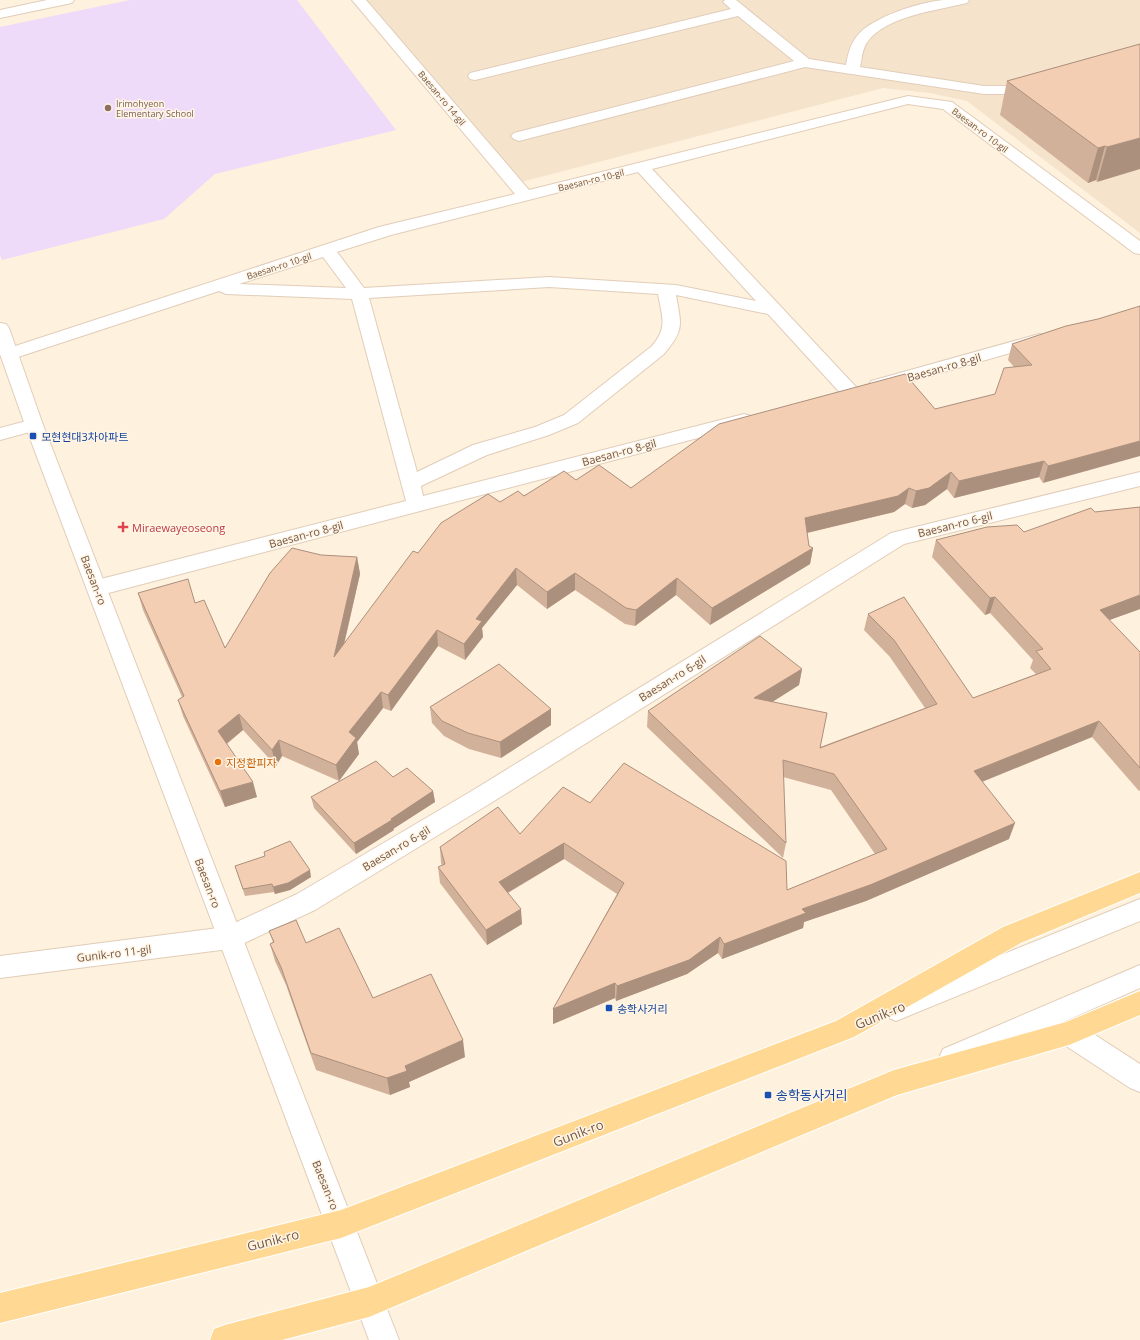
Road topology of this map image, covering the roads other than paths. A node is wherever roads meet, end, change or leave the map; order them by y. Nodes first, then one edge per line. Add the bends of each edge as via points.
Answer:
1 (67, 0) edge
2 (359, 0) edge
3 (728, 0) edge
4 (962, 0) edge
5 (741, 11) junction
6 (0, 14) edge
7 (805, 63) junction
8 (852, 70) junction
9 (475, 76) dead end
10 (1046, 81) edge
11 (519, 136) dead end
12 (642, 167) junction
13 (524, 196) junction
14 (1140, 249) edge
15 (327, 250) junction
16 (211, 288) junction
17 (666, 289) junction
18 (359, 294) junction
19 (774, 310) junction
20 (0, 328) edge
21 (1056, 334) edge
22 (9, 354) junction
23 (758, 416) edge
24 (34, 425) junction
25 (0, 434) edge
26 (1140, 479) edge
27 (410, 483) junction
28 (416, 505) junction
29 (97, 588) junction
30 (1140, 882) edge
31 (1140, 910) edge
32 (229, 938) junction
33 (0, 967) edge
34 (1140, 976) edge
35 (1140, 1003) edge
36 (845, 1029) junction
37 (1069, 1033) junction
38 (1140, 1079) edge
39 (894, 1084) junction
40 (341, 1224) junction
41 (369, 1302) junction
42 (0, 1308) edge
43 (225, 1340) edge
44 (384, 1340) edge

1 - 6 street
2 - 13 street, Baesan-ro 14-gil
3 - 5 street
4 - 8 street via 885,22 867,34 856,48
5 - 7 street
5 - 9 street
7 - 8 street
7 - 11 street
8 - 10 street via 984,90 1011,90
12 - 13 street, Baesan-ro 10-gil
12 - 14 street, Baesan-ro 10-gil via 908,100 948,105
12 - 19 street
13 - 15 street, Baesan-ro 10-gil via 385,231
15 - 16 street, Baesan-ro 10-gil
15 - 18 street
16 - 18 street
16 - 22 street, Baesan-ro 10-gil
17 - 18 street via 549,282
17 - 19 street
17 - 27 street via 672,327 669,337 658,350 571,419 542,431 480,450
18 - 27 street
19 - 21 street, Baesan-ro 8-gil via 842,394
20 - 22 street, Baesan-ro
22 - 24 street, Baesan-ro
23 - 28 street, Baesan-ro 8-gil
24 - 25 street
24 - 29 street, Baesan-ro
26 - 32 street, Baesan-ro 6-gil via 898,538 478,800 313,898
27 - 28 street
28 - 29 street, Baesan-ro 8-gil
29 - 32 street, Baesan-ro
30 - 36 main road via 1012,935
31 - 36 street, Gunik-ro
32 - 33 street, Gunik-ro 11-gil
32 - 40 street, Baesan-ro
34 - 39 street
35 - 37 main road
36 - 40 main road, Gunik-ro
37 - 38 street
37 - 39 main road
39 - 41 main road
40 - 41 street, Baesan-ro
40 - 42 main road, Gunik-ro
41 - 43 main road
41 - 44 street, Baesan-ro

